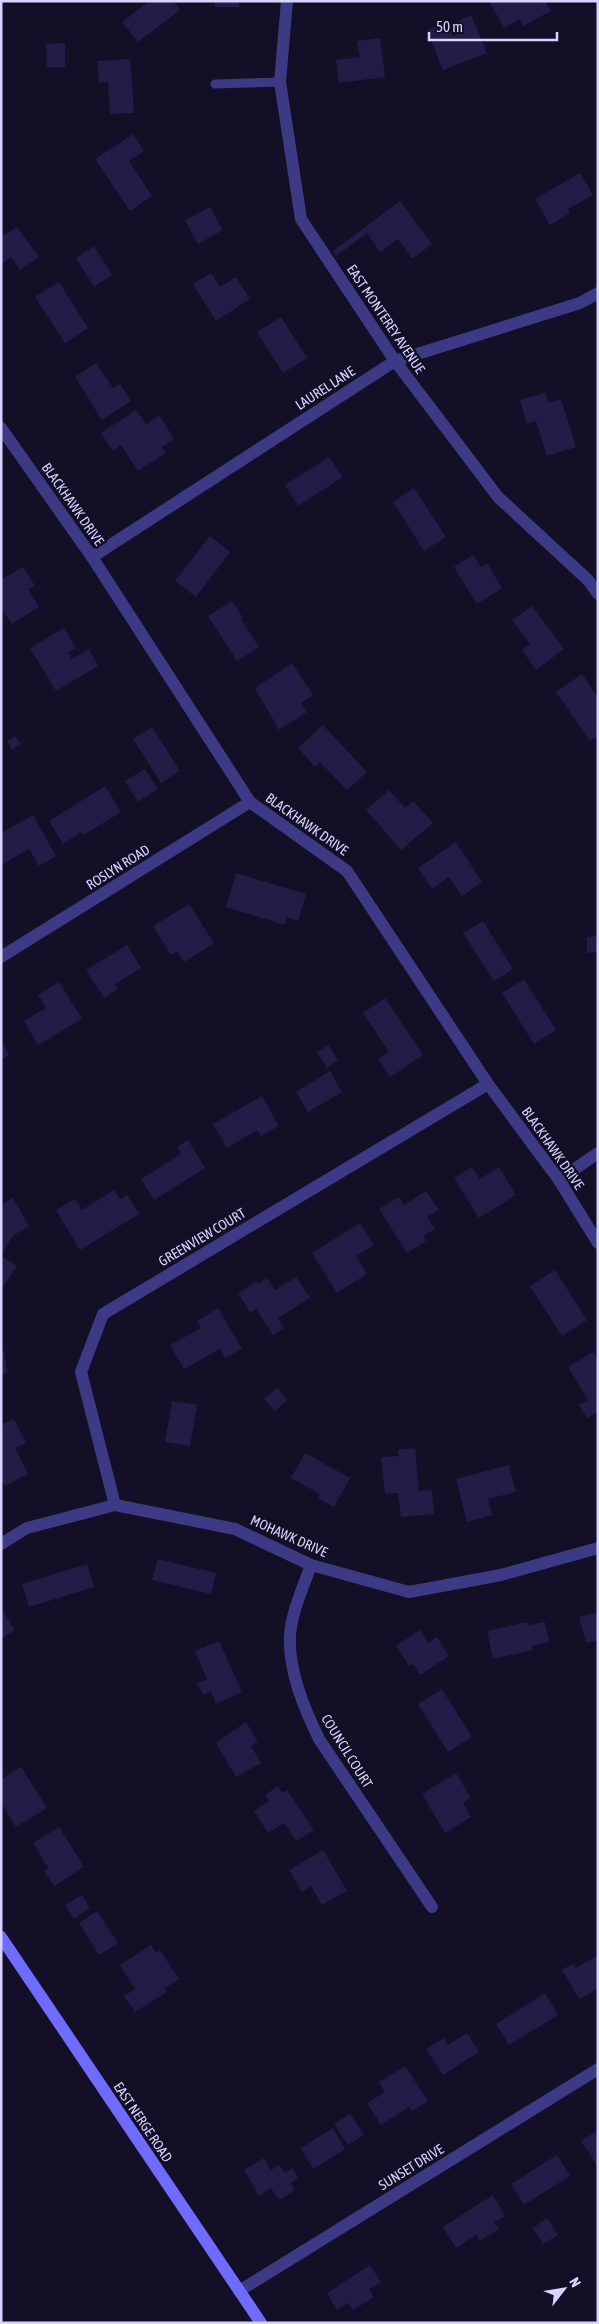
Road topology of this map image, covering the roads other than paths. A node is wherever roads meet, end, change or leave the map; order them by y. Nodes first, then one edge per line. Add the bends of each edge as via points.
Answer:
1 (287, 1) edge
2 (280, 82) junction
3 (215, 84) dead end
4 (598, 293) edge
5 (395, 360) junction
6 (1, 428) edge
7 (92, 557) junction
8 (598, 594) edge
9 (250, 802) junction
10 (1, 957) edge
11 (488, 1084) junction
12 (598, 1153) edge
13 (559, 1180) junction
14 (598, 1242) edge
15 (115, 1504) junction
16 (1, 1544) edge
17 (598, 1548) edge
18 (311, 1565) junction
19 (432, 1907) dead end
20 (1, 1937) edge
21 (598, 2069) edge
22 (240, 2291) junction
23 (261, 2323) edge

1 - 2 street, EAST MONTEREY AVENUE
2 - 3 lane
2 - 5 street, EAST MONTEREY AVENUE via 301,219
4 - 5 street, LAUREL LANE via 580,303
5 - 7 street, LAUREL LANE
5 - 8 street, EAST MONTEREY AVENUE via 498,497 588,580
6 - 7 street, BLACKHAWK DRIVE
7 - 9 street, BLACKHAWK DRIVE
9 - 10 street, ROSLYN ROAD
9 - 11 street, BLACKHAWK DRIVE via 347,872
11 - 13 street, BLACKHAWK DRIVE
11 - 15 street, GREENVIEW COURT via 103,1314 81,1372
12 - 13 street
13 - 14 street, BLACKHAWK DRIVE
15 - 16 street, MOHAWK DRIVE via 27,1528
15 - 18 street, MOHAWK DRIVE via 235,1529
17 - 18 street, MOHAWK DRIVE via 501,1575 409,1592
18 - 19 street, COUNCIL COURT via 290,1635 291,1659 310,1721
20 - 22 main road, EAST NERGE ROAD
21 - 22 street, SUNSET DRIVE
22 - 23 main road, EAST NERGE ROAD

